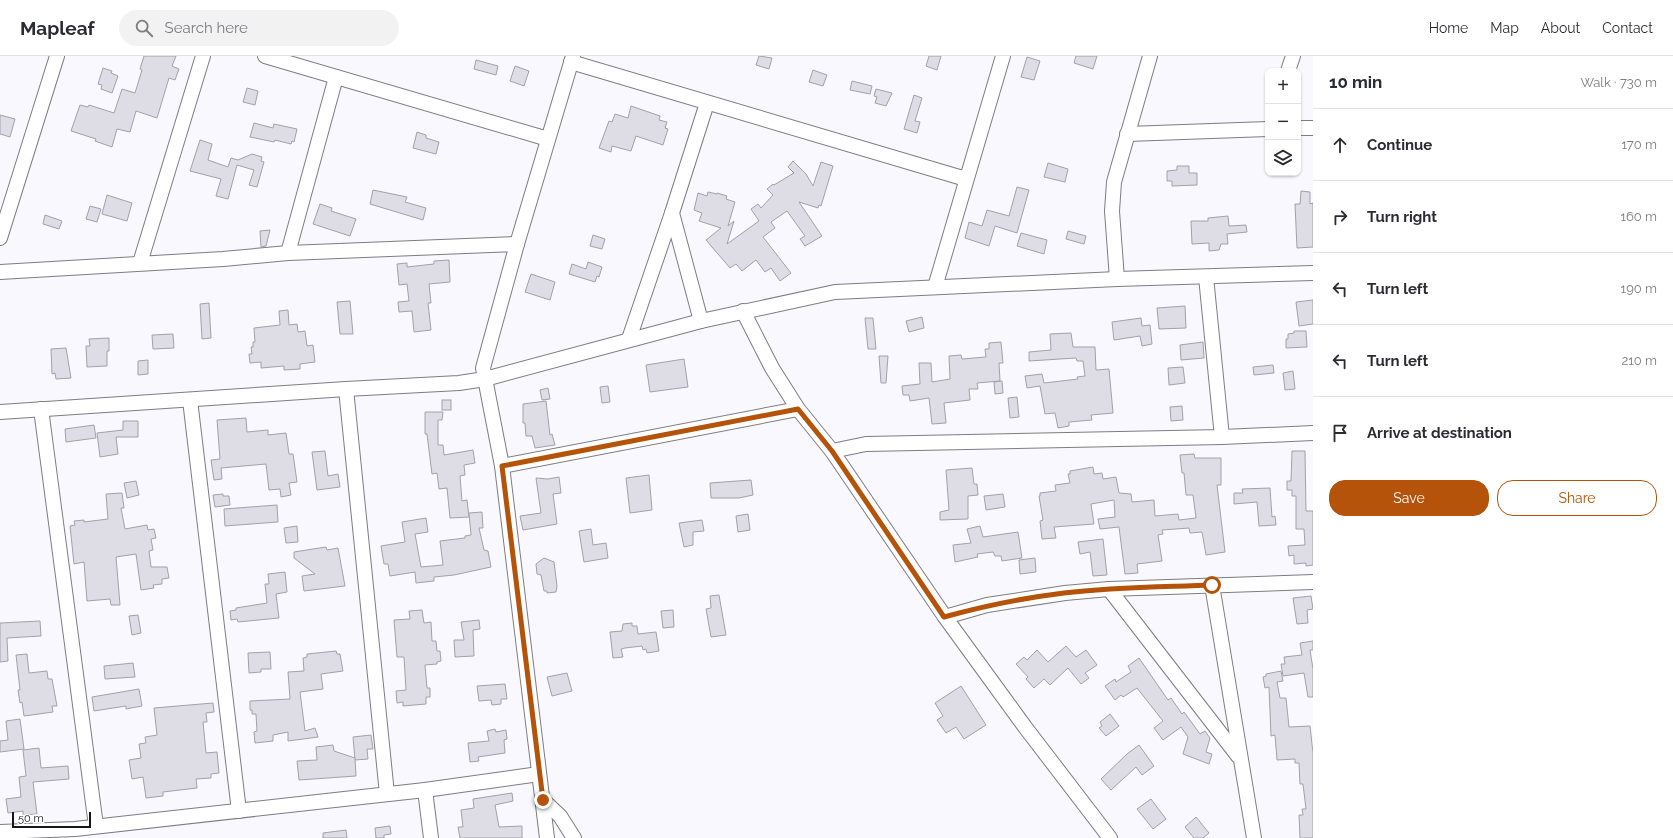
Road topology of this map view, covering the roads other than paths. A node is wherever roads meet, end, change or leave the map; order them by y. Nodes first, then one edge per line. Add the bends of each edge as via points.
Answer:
1 (57, 56) edge
2 (203, 56) edge
3 (265, 56) edge
4 (1003, 56) edge
5 (1150, 56) edge
6 (1293, 56) edge
7 (572, 59) edge
8 (1289, 68) edge
9 (336, 77) junction
10 (707, 103) junction
11 (1301, 128) edge
12 (1313, 128) edge
13 (1265, 129) edge
14 (1127, 134) junction
15 (548, 140) junction
16 (966, 179) junction
17 (672, 213) junction
18 (0, 238) edge
19 (517, 244) junction
20 (288, 253) junction
21 (140, 263) junction
22 (0, 272) edge
23 (1313, 273) edge
24 (1206, 277) junction
25 (1116, 279) junction
26 (934, 287) junction
27 (743, 311) junction
28 (701, 321) junction
29 (629, 339) junction
30 (485, 379) junction
31 (346, 389) junction
32 (190, 400) junction
33 (41, 409) junction
34 (798, 409) junction
35 (0, 412) edge
36 (1313, 432) edge
37 (1222, 437) junction
38 (832, 451) junction
39 (502, 466) junction
40 (1313, 582) edge
41 (1212, 585) junction
42 (1109, 589) junction
43 (944, 617) junction
44 (1240, 758) junction
45 (539, 774) junction
46 (425, 790) junction
47 (387, 794) junction
48 (543, 800) junction
49 (239, 811) junction
50 (96, 826) junction
51 (0, 832) edge
52 (75, 833) edge
53 (431, 838) edge
54 (547, 838) edge
55 (574, 838) edge
56 (1110, 838) edge
57 (1254, 838) edge

1 - 18 street
2 - 21 street
3 - 9 street
4 - 16 street
5 - 14 street
6 - 8 street
7 - 10 street
7 - 15 street
9 - 15 street
9 - 20 street
10 - 16 street
10 - 17 street
11 - 12 street
13 - 14 street
14 - 25 street via 1112,195
15 - 19 street
16 - 26 street
17 - 28 street
17 - 29 street
19 - 20 street
19 - 30 street via 485,358
20 - 21 street
21 - 22 street
23 - 24 street
24 - 25 street
24 - 37 street
25 - 26 street
26 - 27 street via 835,292
27 - 28 street
27 - 34 street via 772,368
28 - 29 street
29 - 30 street
30 - 31 street via 459,383
30 - 39 street
31 - 32 street
31 - 47 street
32 - 33 street
32 - 49 street
33 - 35 street
33 - 50 street
34 - 38 street
34 - 39 street
36 - 37 street
37 - 38 street via 866,444
38 - 43 street
39 - 45 street
40 - 41 street
41 - 42 street
41 - 44 street
42 - 43 street via 1022,599 987,605
42 - 44 street
43 - 56 street
44 - 57 street
45 - 46 street
45 - 48 street
46 - 47 street
46 - 53 street
47 - 49 street
48 - 54 street
48 - 55 street via 560,816
49 - 50 street
50 - 52 street
51 - 52 street

